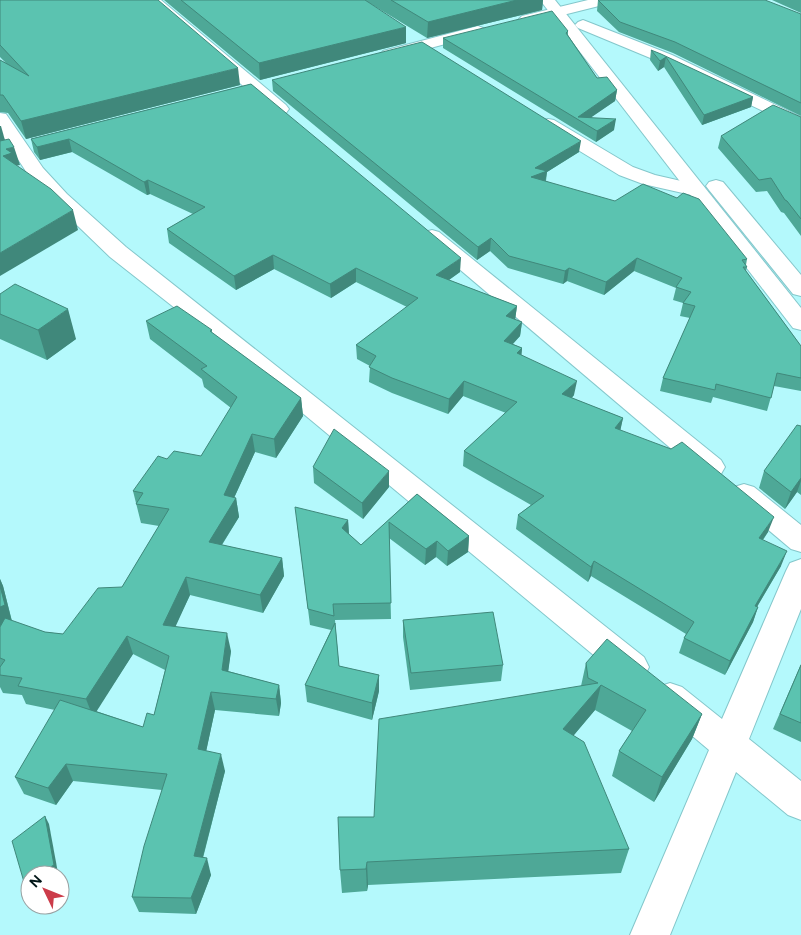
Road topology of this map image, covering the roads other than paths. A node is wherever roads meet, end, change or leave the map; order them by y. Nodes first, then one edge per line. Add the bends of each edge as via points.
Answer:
1 (152, 0) edge
2 (606, 0) edge
3 (559, 5) edge
4 (510, 23) edge
5 (583, 24) junction
6 (491, 28) edge
7 (408, 35) edge
8 (424, 45) junction
9 (441, 56) edge
10 (369, 59) edge
11 (534, 114) edge
12 (0, 118) edge
13 (293, 119) edge
14 (801, 124) edge
15 (21, 148) edge
16 (696, 190) junction
17 (413, 220) edge
18 (801, 289) edge
19 (801, 323) edge
20 (801, 541) edge
21 (801, 570) edge
22 (728, 744) junction
23 (801, 802) edge
24 (650, 935) edge

1 - 13 street
2 - 3 street
3 - 4 street
3 - 5 street
3 - 16 street
5 - 14 street via 699,72
5 - 18 street
6 - 8 street
7 - 8 street
8 - 9 street
8 - 10 street
11 - 16 street via 626,171
12 - 15 street
15 - 22 street via 36,172 60,198 118,252
16 - 19 street
17 - 20 street
21 - 22 street
22 - 23 street
22 - 24 street

